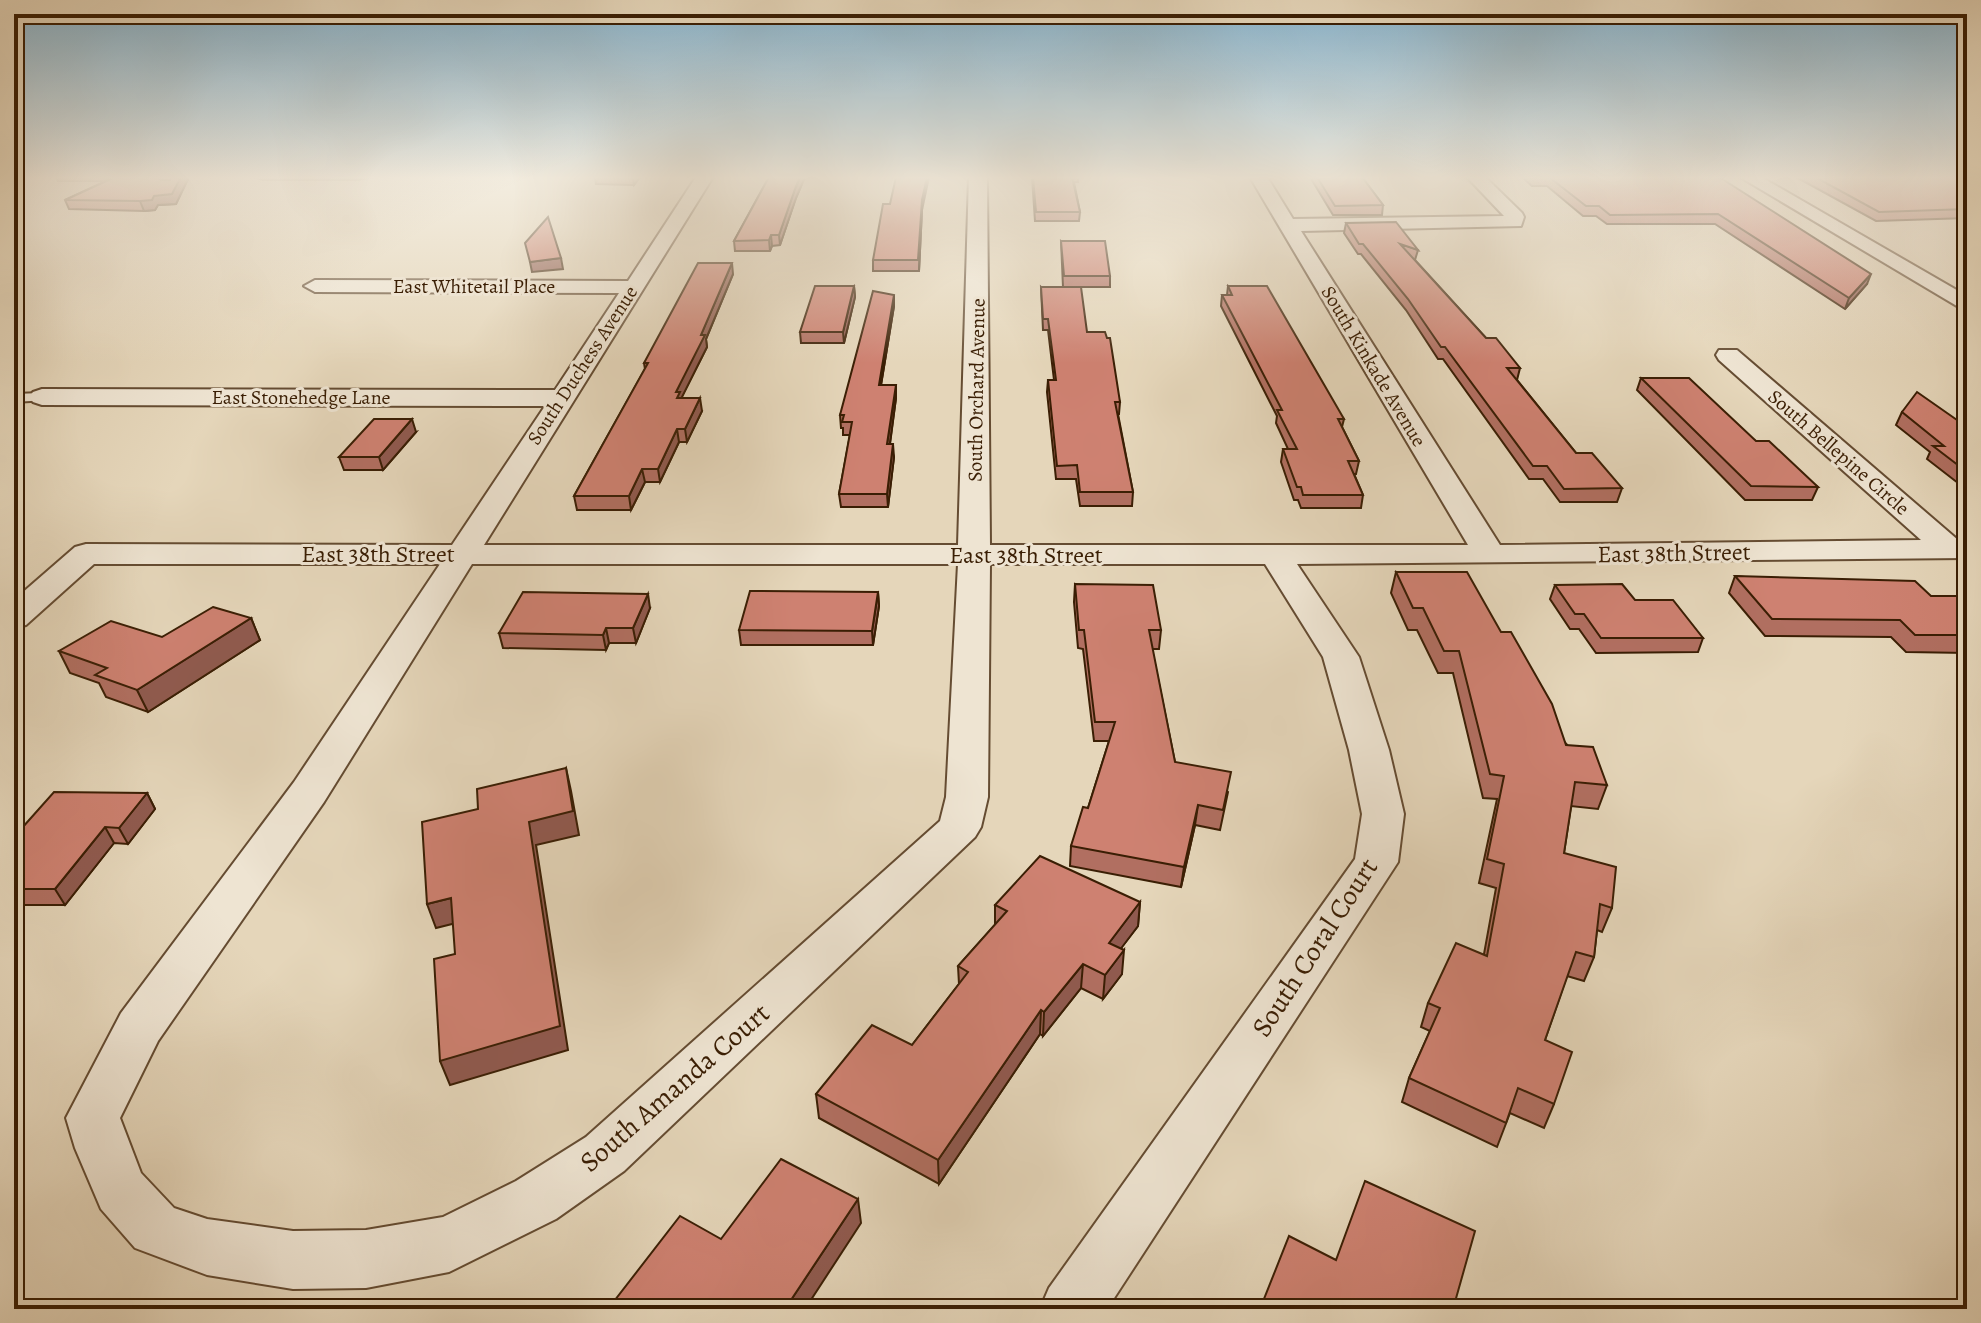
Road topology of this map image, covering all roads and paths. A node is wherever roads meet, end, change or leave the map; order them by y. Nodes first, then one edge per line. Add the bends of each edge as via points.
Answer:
1 (665, 239) edge
2 (977, 239) edge
3 (1296, 239) edge
4 (1854, 239) edge
5 (315, 286) dead end
6 (633, 287) junction
7 (1967, 305) edge
8 (1728, 355) dead end
9 (42, 397) joint
10 (14, 398) edge
11 (561, 398) junction
12 (1959, 549) edge
13 (461, 554) junction
14 (974, 555) junction
15 (1275, 555) junction
16 (1490, 555) junction
17 (14, 618) edge
18 (1071, 1309) edge

1 - 6 street, South Duchess Avenue
2 - 14 street, South Orchard Avenue
3 - 16 street, South Kinkade Avenue
4 - 7 street
5 - 6 street, East Whitetail Place
6 - 11 street, South Duchess Avenue
8 - 12 street, South Bellepine Circle
9 - 10 lane
9 - 11 street, East Stonehedge Lane
11 - 13 street, South Duchess Avenue
12 - 16 street, East 38th Street
13 - 14 street, East 38th Street
13 - 14 street, South Amanda Court via 309,792 139,1028 93,1118 121,1191 155,1229 207,1247 279,1258 366,1259 449,1244 536,1200 605,1154 960,827 967,797
13 - 17 street, East 38th Street via 86,554
14 - 15 street, East 38th Street
15 - 16 street, East 38th Street
15 - 18 street, South Coral Court via 1341,657 1383,814 1376,862

